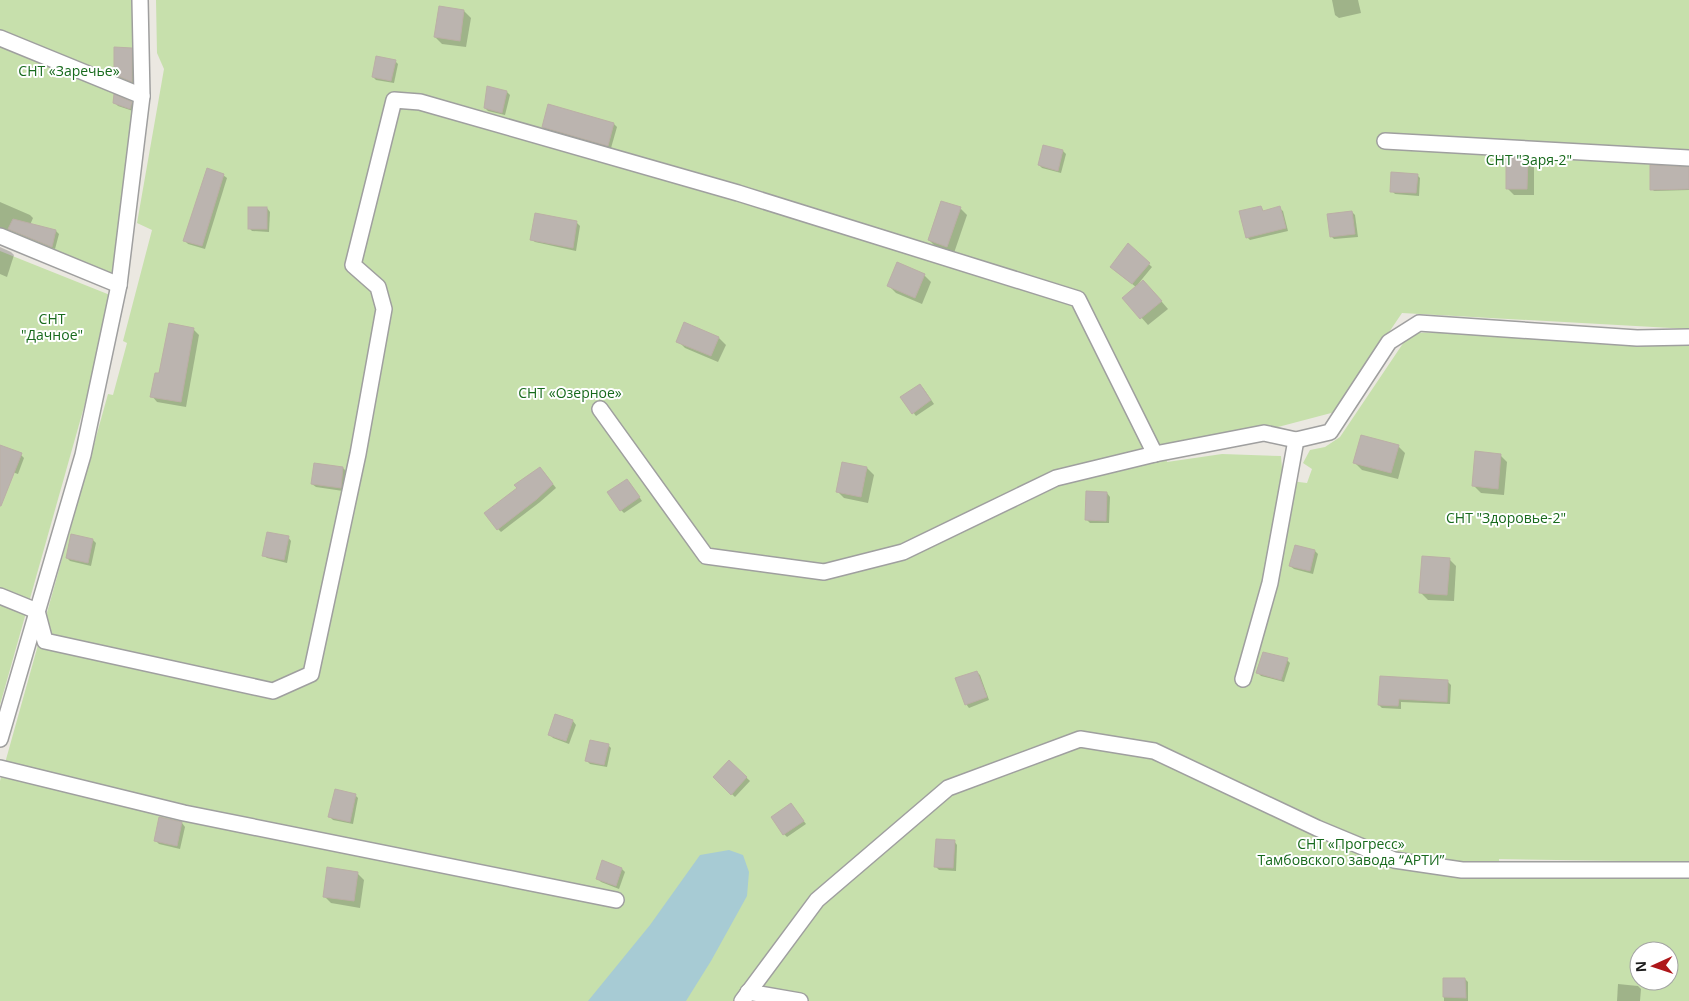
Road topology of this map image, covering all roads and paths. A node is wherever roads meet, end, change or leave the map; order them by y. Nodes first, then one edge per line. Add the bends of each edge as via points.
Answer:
1 (140, 0) edge
2 (0, 38) edge
3 (142, 96) junction
4 (1385, 141) dead end
5 (1689, 158) edge
6 (0, 236) edge
7 (119, 286) junction
8 (1689, 338) edge
9 (600, 409) dead end
10 (1296, 440) junction
11 (1155, 454) junction
12 (0, 596) edge
13 (37, 611) junction
14 (1243, 679) dead end
15 (0, 739) edge
16 (0, 768) edge
17 (1689, 870) edge
18 (616, 900) dead end
19 (745, 997) edge
20 (800, 1001) edge

1 - 3 lane
2 - 3 lane
3 - 7 lane
4 - 5 lane
6 - 7 lane
7 - 13 lane via 83,455
8 - 10 lane via 1637,338 1418,323 1389,342 1330,432
9 - 11 lane via 706,556 824,572 903,552 1056,478
10 - 11 lane via 1264,433
10 - 14 lane via 1270,583
11 - 13 lane via 1078,299 729,191 420,102 394,100 353,265 378,287 384,309 358,454 311,674 273,691 45,641
12 - 13 lane
13 - 15 lane
16 - 18 lane via 184,812
17 - 19 lane via 1462,870 1394,860 1317,828 1154,751 1080,739 948,788 817,900
19 - 20 lane

